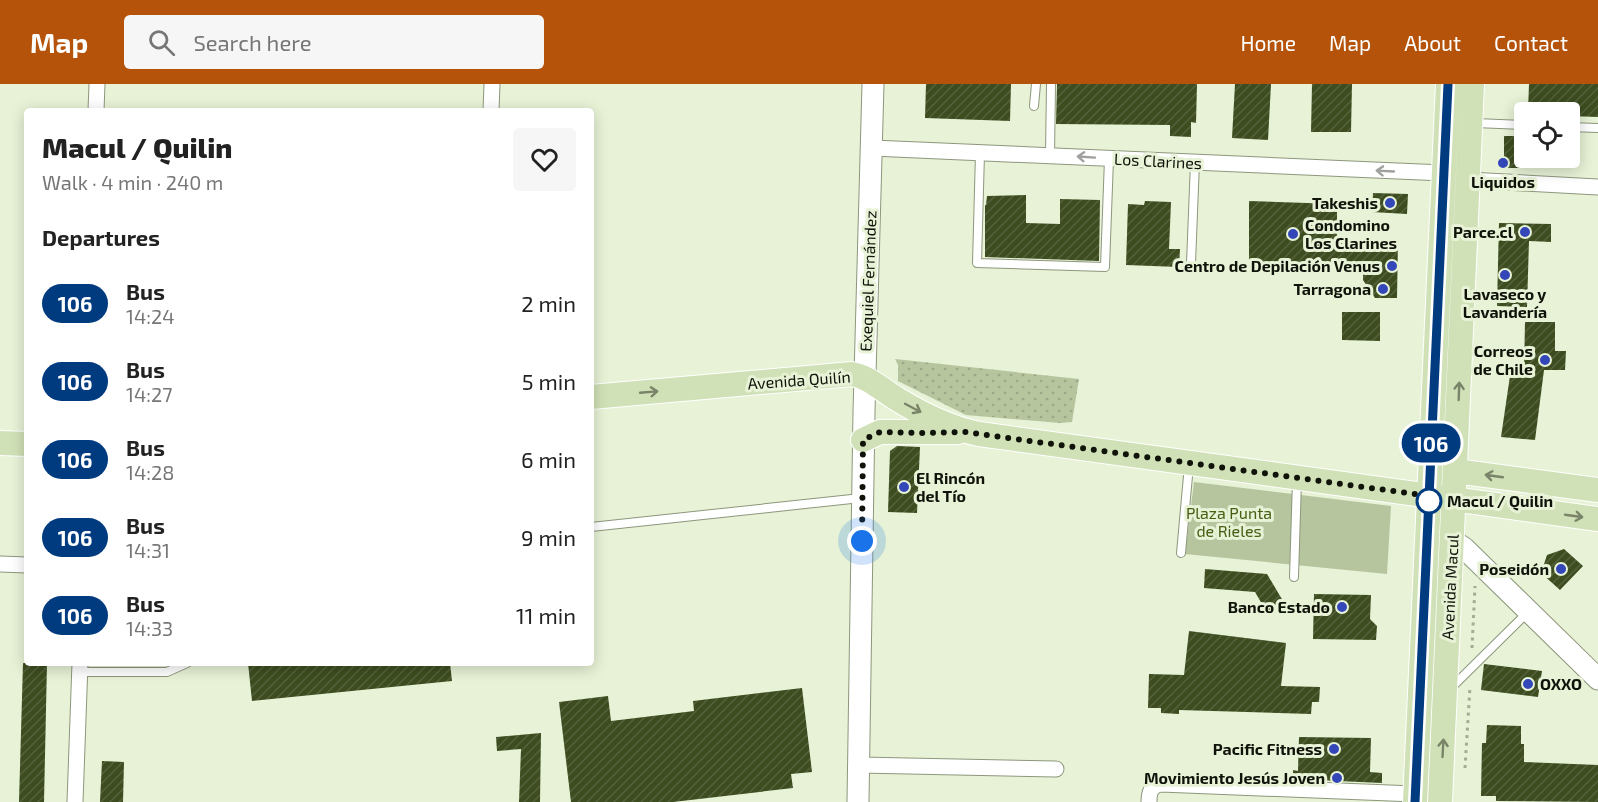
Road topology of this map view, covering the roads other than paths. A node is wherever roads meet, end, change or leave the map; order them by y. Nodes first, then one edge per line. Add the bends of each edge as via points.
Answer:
1 (97, 84) edge
2 (492, 84) edge
3 (873, 84) edge
4 (1036, 84) edge
5 (1051, 84) edge
6 (1448, 84) edge
7 (1472, 84) edge
8 (1035, 106) dead end
9 (96, 108) edge
10 (491, 108) edge
11 (1470, 123) junction
12 (1514, 125) edge
13 (1580, 127) edge
14 (1598, 128) edge
15 (872, 148) junction
16 (980, 153) junction
17 (1050, 155) junction
18 (1109, 159) junction
19 (1195, 162) junction
20 (1444, 173) junction
21 (1468, 180) junction
22 (1598, 187) edge
23 (1191, 263) dead end
24 (865, 377) junction
25 (594, 397) edge
26 (965, 432) junction
27 (863, 440) junction
28 (0, 443) edge
29 (24, 444) edge
30 (1189, 463) junction
31 (1455, 471) junction
32 (1297, 478) junction
33 (1598, 490) edge
34 (1429, 496) junction
35 (862, 498) junction
36 (1454, 499) junction
37 (1598, 519) edge
38 (594, 527) edge
39 (1427, 529) junction
40 (1452, 540) junction
41 (1181, 553) dead end
42 (0, 564) edge
43 (24, 565) edge
44 (1294, 577) dead end
45 (1529, 610) junction
46 (180, 666) edge
47 (80, 668) edge
48 (1598, 679) edge
49 (1445, 693) junction
50 (859, 765) junction
51 (1056, 769) dead end
52 (1266, 795) edge
53 (1415, 798) edge
54 (75, 802) edge
55 (858, 802) edge
56 (1149, 802) edge
57 (1440, 802) edge

1 - 9 street
2 - 10 street
3 - 15 street, Exequiel Fernández
4 - 8 lane
5 - 17 lane
6 - 20 main road, Avenida Macul
7 - 11 main road, Avenida Macul
11 - 12 lane
11 - 21 main road, Avenida Macul
13 - 14 lane
15 - 16 street, Los Clarines
15 - 24 street, Exequiel Fernández
16 - 17 street, Los Clarines
16 - 18 lane via 977,263 1105,267
18 -> 17 street, Los Clarines
18 - 19 street, Los Clarines
20 -> 19 street, Los Clarines
19 - 23 lane
20 - 34 main road, Avenida Macul
21 - 22 street
31 -> 21 main road, Avenida Macul
25 -> 24 main road, Avenida Quilín via 830,375
24 -> 26 main road, Avenida Quilín via 915,410
24 - 27 street, Exequiel Fernández
26 - 27 main road via 880,432
26 - 30 main road, Avenida Quilín
27 - 35 street, Exequiel Fernández
28 - 29 main road
30 - 32 main road, Avenida Quilín
30 - 41 lane
33 -> 31 main road
31 - 36 main road, Avenida Macul
32 - 34 main road, Avenida Quilín
32 - 44 lane
34 - 36 main road, Avenida Quilín
34 - 39 main road, Avenida Macul
35 - 38 lane
35 - 50 street, Exequiel Fernández
36 -> 37 main road, Avenida Quilín
36 - 40 main road, Avenida Macul
39 - 40 street
39 - 53 main road, Avenida Macul
40 - 45 street
40 - 49 main road, Avenida Macul
42 - 43 street
45 - 48 street
45 - 49 lane
46 - 47 lane via 167,672
47 - 54 street
57 -> 49 main road, Avenida Macul
50 - 51 street
50 - 55 street, Exequiel Fernández
52 - 53 street
52 - 56 street via 1161,784 1153,787

